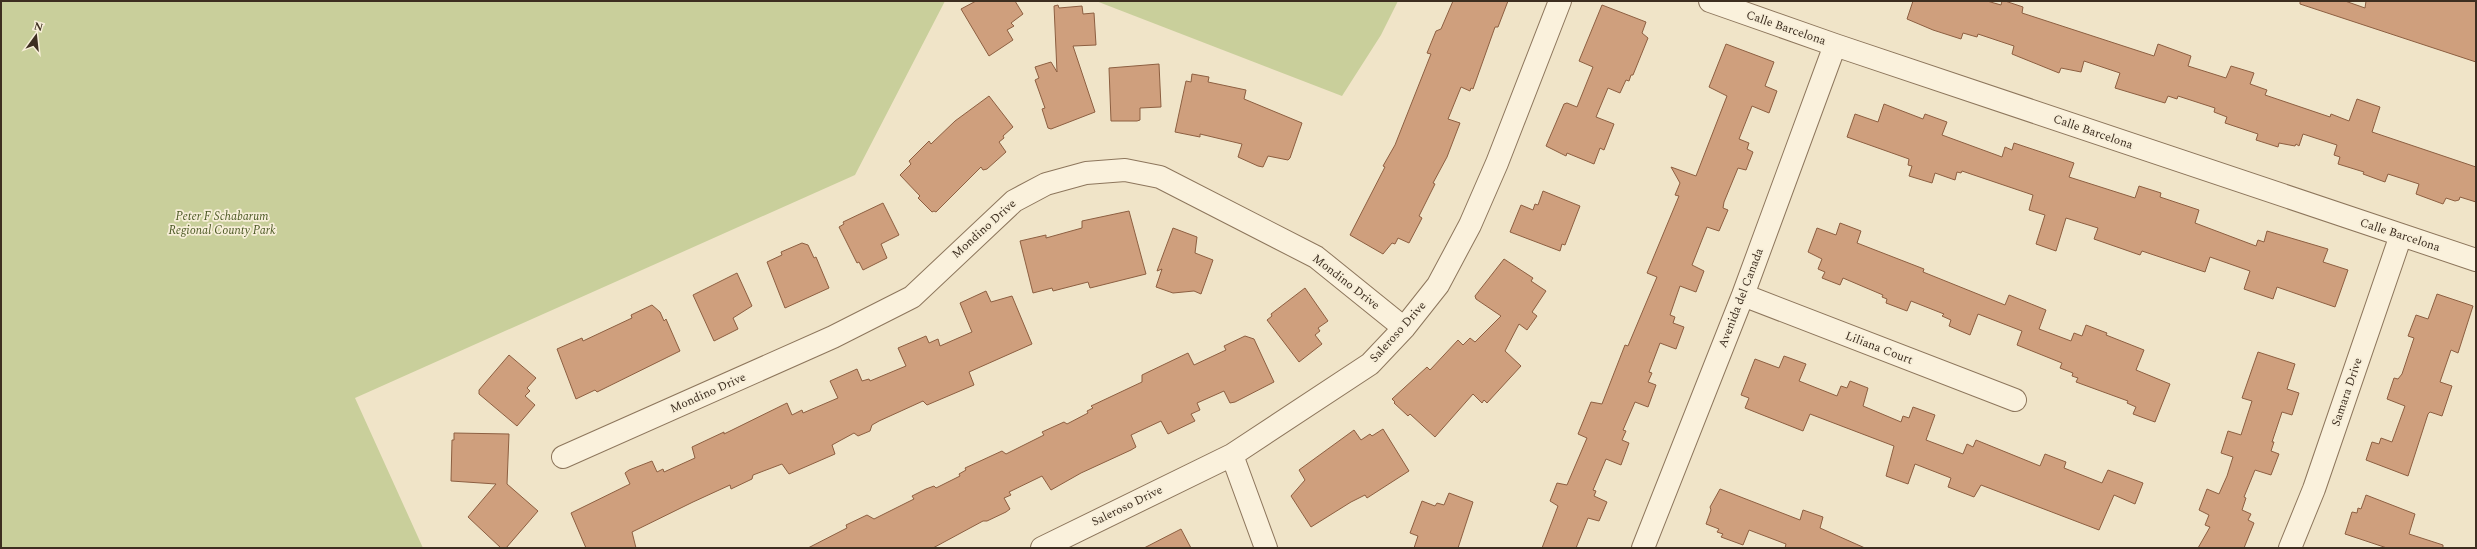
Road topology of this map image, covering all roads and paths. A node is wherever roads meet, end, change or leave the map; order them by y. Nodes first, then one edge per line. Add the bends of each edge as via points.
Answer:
1 (1560, 1) edge
2 (1710, 1) edge
3 (1835, 45) junction
4 (2402, 236) junction
5 (2476, 260) edge
6 (1743, 295) junction
7 (1404, 328) junction
8 (2015, 400) dead end
9 (1232, 455) junction
10 (563, 457) dead end
11 (1042, 548) edge
12 (1266, 548) edge
13 (1642, 548) edge
14 (2290, 548) edge

1 - 7 street, Saleroso Drive via 1470,225 1438,285
2 - 3 street, Calle Barcelona
3 - 4 street, Calle Barcelona
3 - 6 street, Avenida del Canada
4 - 5 street, Calle Barcelona
4 - 14 street, Samara Drive via 2314,488
6 - 8 street, Liliana Court
6 - 13 street, Avenida del Canada
7 - 9 street, Saleroso Drive via 1370,364
7 - 10 street, Mondino Drive via 1316,256 1160,177 1125,170 1086,172 1046,184 1014,201 912,297 833,337
9 - 11 street, Saleroso Drive
9 - 12 street

